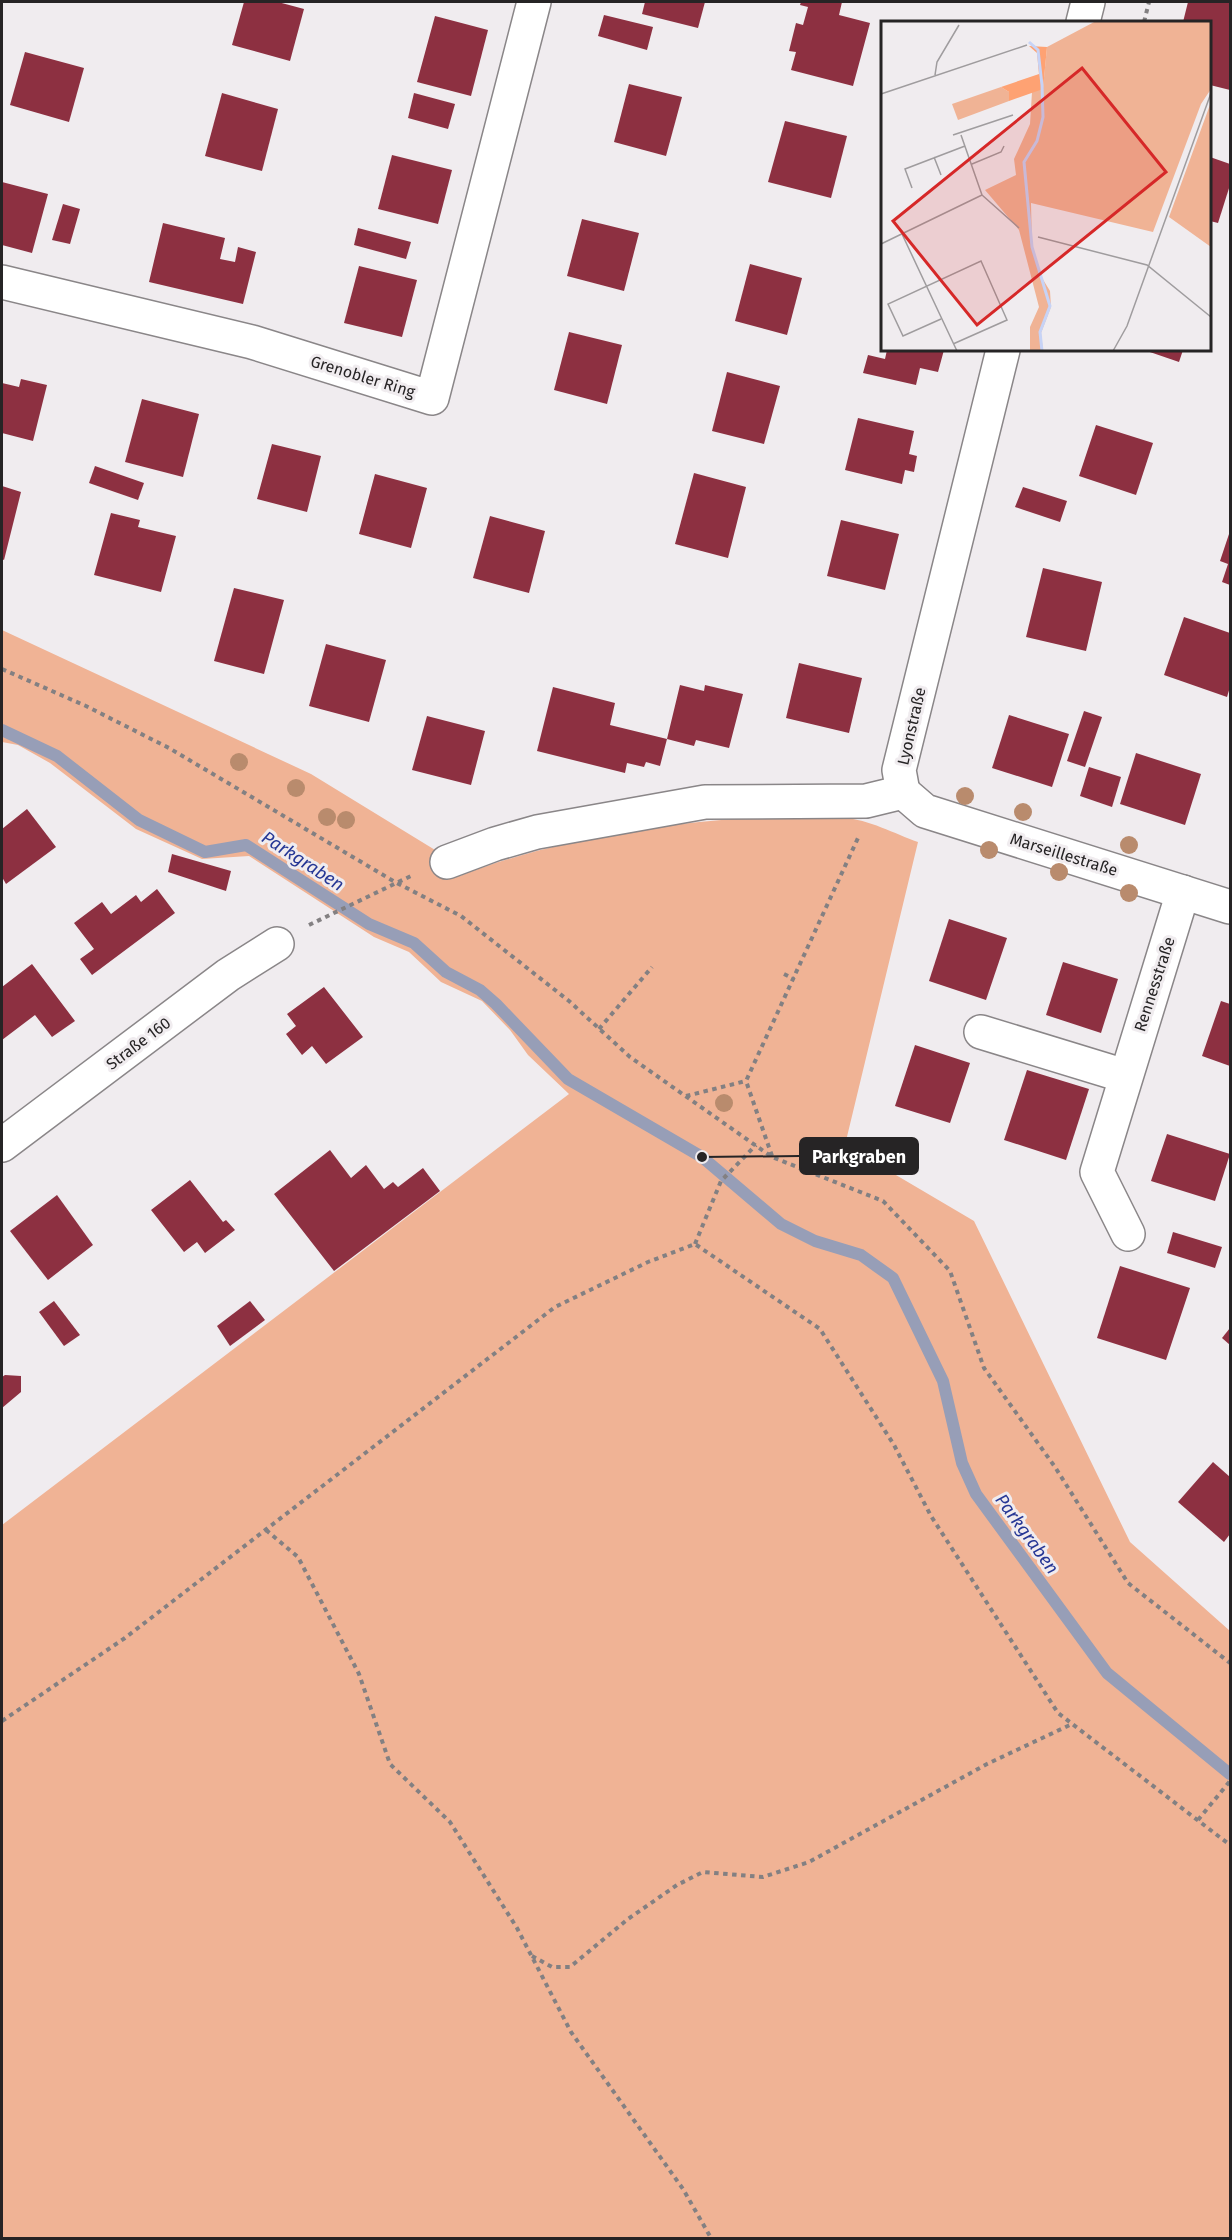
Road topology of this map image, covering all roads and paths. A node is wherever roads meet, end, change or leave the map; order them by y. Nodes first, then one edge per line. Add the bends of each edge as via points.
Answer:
1 (534, 2) edge
2 (1088, 2) edge
3 (1149, 2) edge
4 (1083, 21) edge
5 (1144, 21) edge
6 (2, 282) edge
7 (1003, 351) edge
8 (2, 669) edge
9 (903, 792) junction
10 (861, 833) dead end
11 (447, 862) dead end
12 (395, 882) junction
13 (1184, 892) junction
14 (1230, 907) edge
15 (318, 920) dead end
16 (277, 944) dead end
17 (652, 967) dead end
18 (784, 974) dead end
19 (794, 979) junction
20 (599, 1029) junction
21 (981, 1032) dead end
22 (1125, 1076) junction
23 (746, 1081) junction
24 (686, 1096) junction
25 (2, 1145) edge
26 (756, 1145) junction
27 (772, 1157) junction
28 (1128, 1234) dead end
29 (695, 1244) junction
30 (266, 1530) junction
31 (1230, 1663) edge
32 (2, 1721) edge
33 (1072, 1724) junction
34 (1230, 1781) edge
35 (1198, 1820) junction
36 (1230, 1845) edge
37 (531, 1956) junction
38 (711, 2238) edge

1 - 6 street, Grenobler Ring via 432,398 252,342
2 - 4 street
3 - 5 path
7 - 9 street, Lyonstraße via 899,770
8 - 12 path via 169,748
9 - 11 street via 866,801 705,802 537,832
9 - 13 street, Marseillestraße via 925,811
10 - 19 path
12 - 15 path
12 - 20 path via 460,916
13 - 14 street, Marseillestraße
13 - 22 street, Rennesstraße
16 - 25 street, Straße 160 via 228,975
17 - 20 path
18 - 19 path
19 - 23 path
20 - 24 path via 630,1057
21 - 22 street
22 - 28 street, Rennesstraße via 1097,1172
23 - 24 path
23 - 27 path
24 - 26 path
26 - 27 path
26 - 29 path via 721,1180
27 - 31 path via 884,1201 950,1271 984,1368 1055,1467 1128,1583
29 - 30 path via 555,1307
29 - 33 path via 820,1329 894,1445 931,1516 974,1585 1058,1713
30 - 32 path via 125,1638
30 - 37 path via 298,1557 359,1674 390,1764 450,1821
33 - 35 path
33 - 37 path via 987,1764 808,1862 764,1877 703,1872 628,1919 570,1967 552,1967
34 - 35 path
35 - 36 path
37 - 38 path via 571,2032 683,2189

